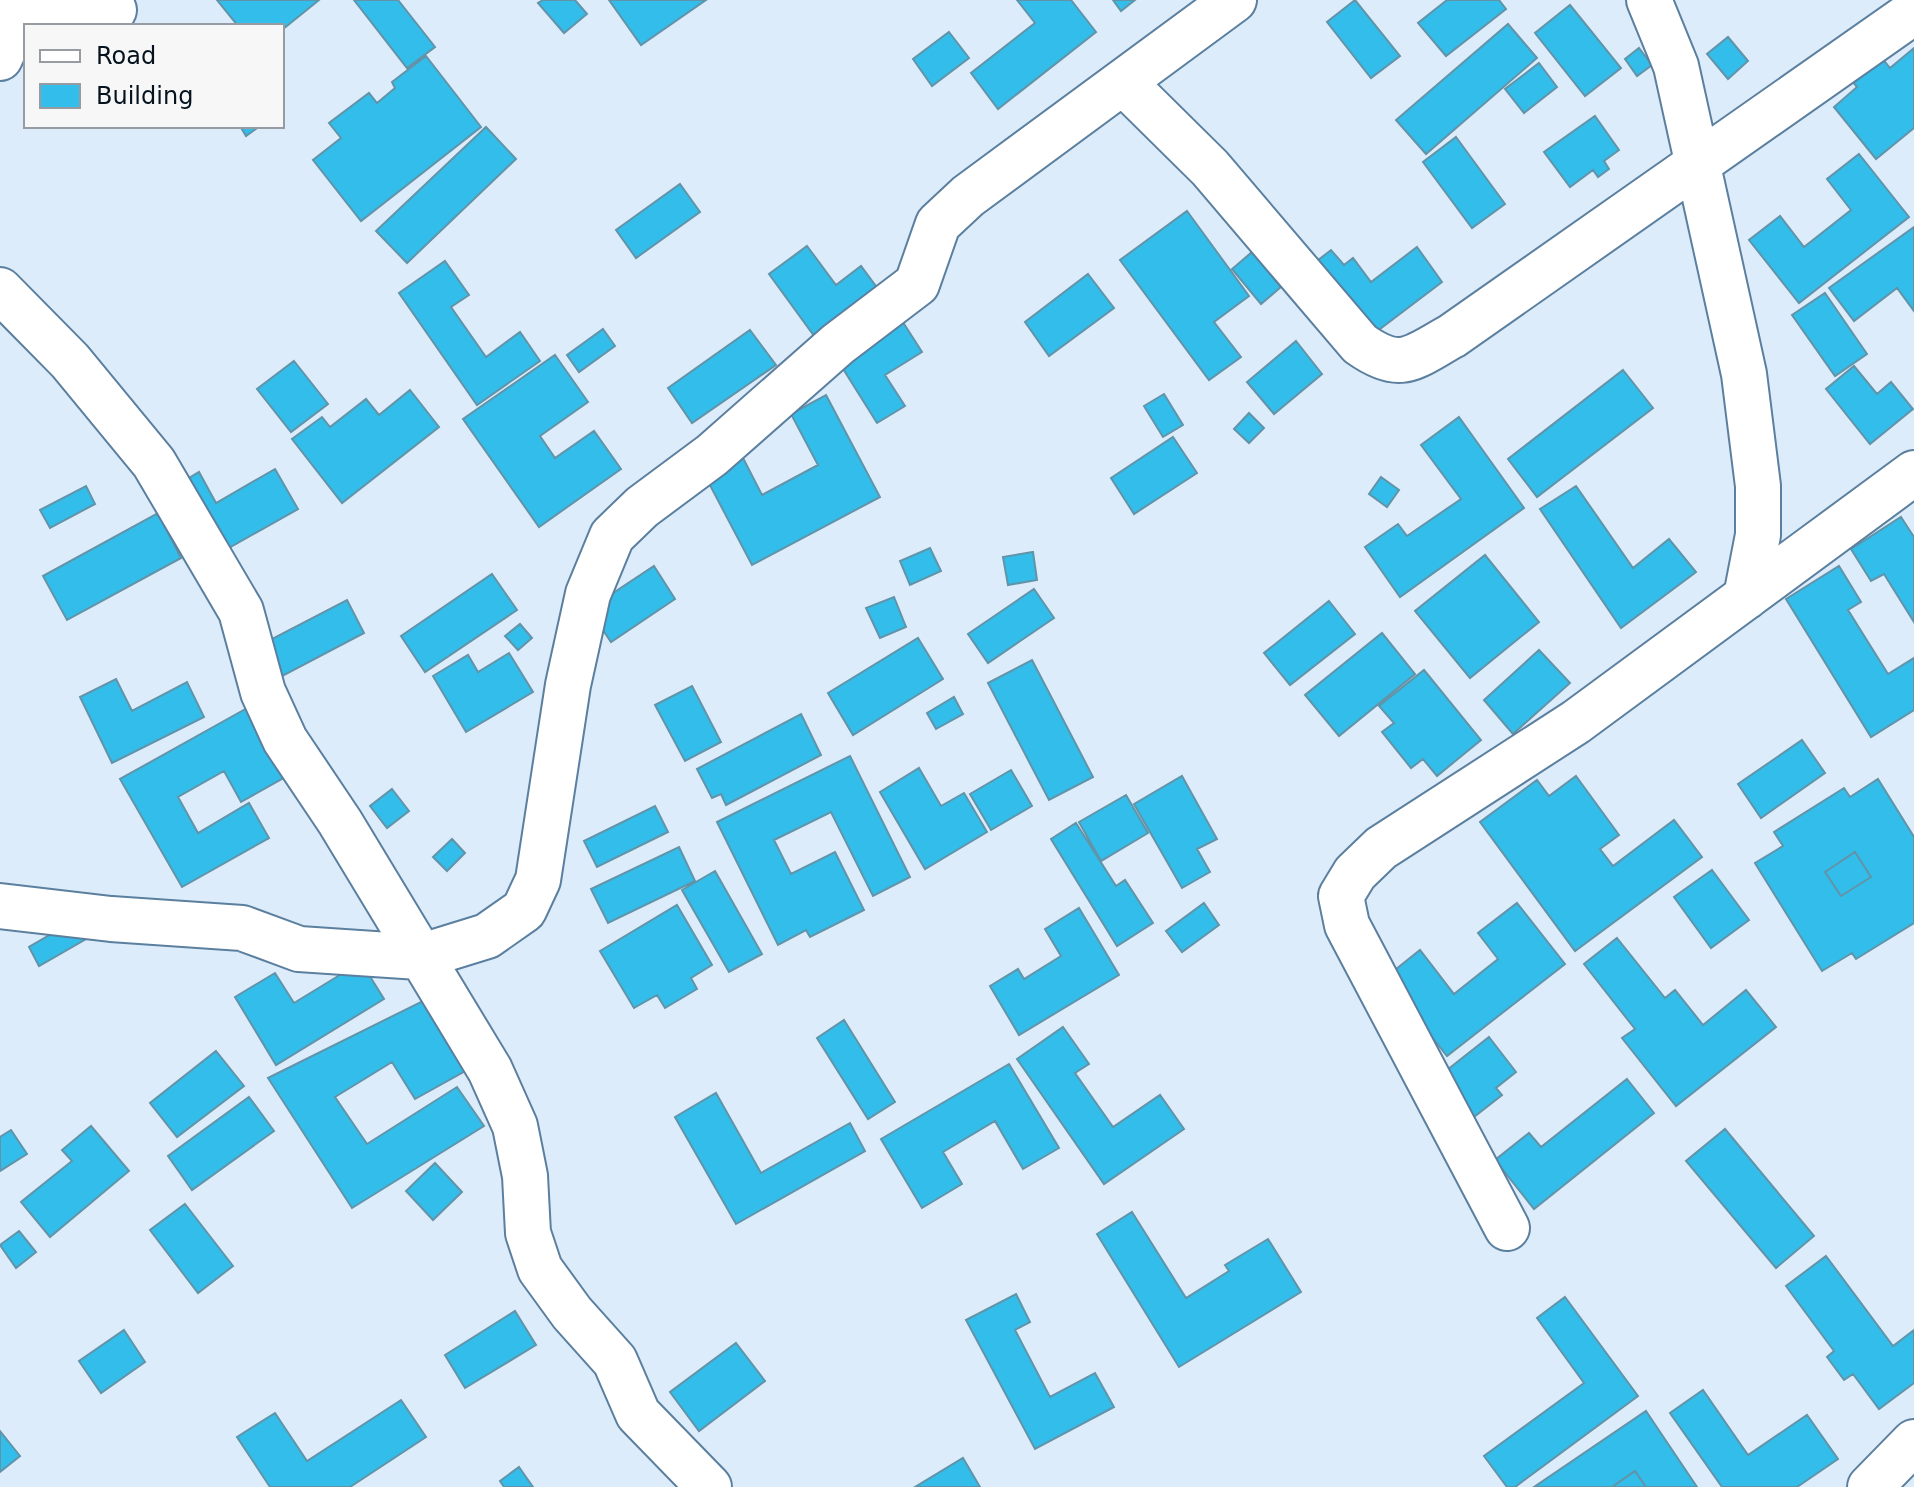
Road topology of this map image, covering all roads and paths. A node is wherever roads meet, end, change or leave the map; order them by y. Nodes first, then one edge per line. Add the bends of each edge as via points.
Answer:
1 (1234, 0) edge
2 (1649, 0) edge
3 (15, 5) edge
4 (114, 10) dead end
5 (1914, 12) edge
6 (0, 58) edge
7 (1124, 83) junction
8 (1697, 163) junction
9 (0, 290) edge
10 (1914, 473) edge
11 (1746, 597) junction
12 (0, 906) edge
13 (419, 957) junction
14 (1507, 1228) dead end
15 (1914, 1442) edge
16 (709, 1487) edge
17 (1870, 1487) edge

1 - 7 street
2 - 8 street via 1676,66
3 - 4 street
3 - 6 street
5 - 8 street
7 - 8 street via 1210,168 1360,344 1382,360 1406,361 1452,336
7 - 13 street via 968,196 938,224 917,284 838,344 612,536 584,609 538,880 524,910 487,936
8 - 11 street via 1744,374 1758,486 1758,535
9 - 13 street via 70,361 154,463 241,611 263,692 285,740
10 - 11 street
11 - 14 street via 1576,722 1381,848 1341,896 1347,925
12 - 13 street via 242,928 299,949
13 - 16 street via 490,1070 515,1126 528,1233 540,1269 615,1361 638,1414
15 - 17 street

